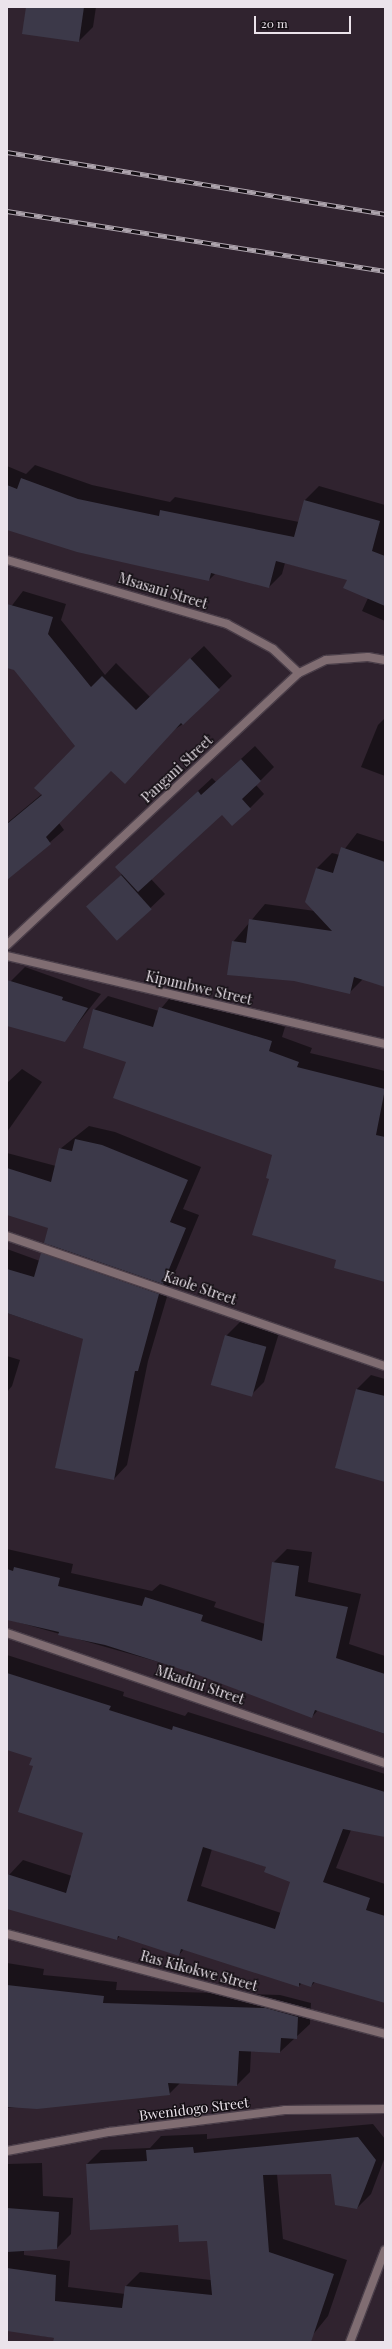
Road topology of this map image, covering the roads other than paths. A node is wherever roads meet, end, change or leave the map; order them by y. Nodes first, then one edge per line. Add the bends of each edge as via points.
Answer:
1 (7, 560) edge
2 (385, 660) edge
3 (299, 673) junction
4 (7, 945) edge
5 (7, 956) edge
6 (385, 1044) edge
7 (7, 1236) edge
8 (385, 1366) edge
9 (7, 1633) edge
10 (385, 1763) edge
11 (7, 1934) edge
12 (385, 2034) edge
13 (385, 2109) edge
14 (7, 2151) edge
15 (385, 2250) edge
16 (350, 2342) edge

1 - 3 street, Msasani Street via 227,624 273,649
2 - 3 street, Pangani Street via 368,657 326,660
3 - 4 street, Pangani Street
5 - 6 street, Kipumbwe Street
7 - 8 street, Kaole Street
9 - 10 street, Mkadini Street
11 - 12 street, Ras Kikokwe Street
13 - 14 street, Bwenidogo Street via 284,2110 109,2132
15 - 16 street

